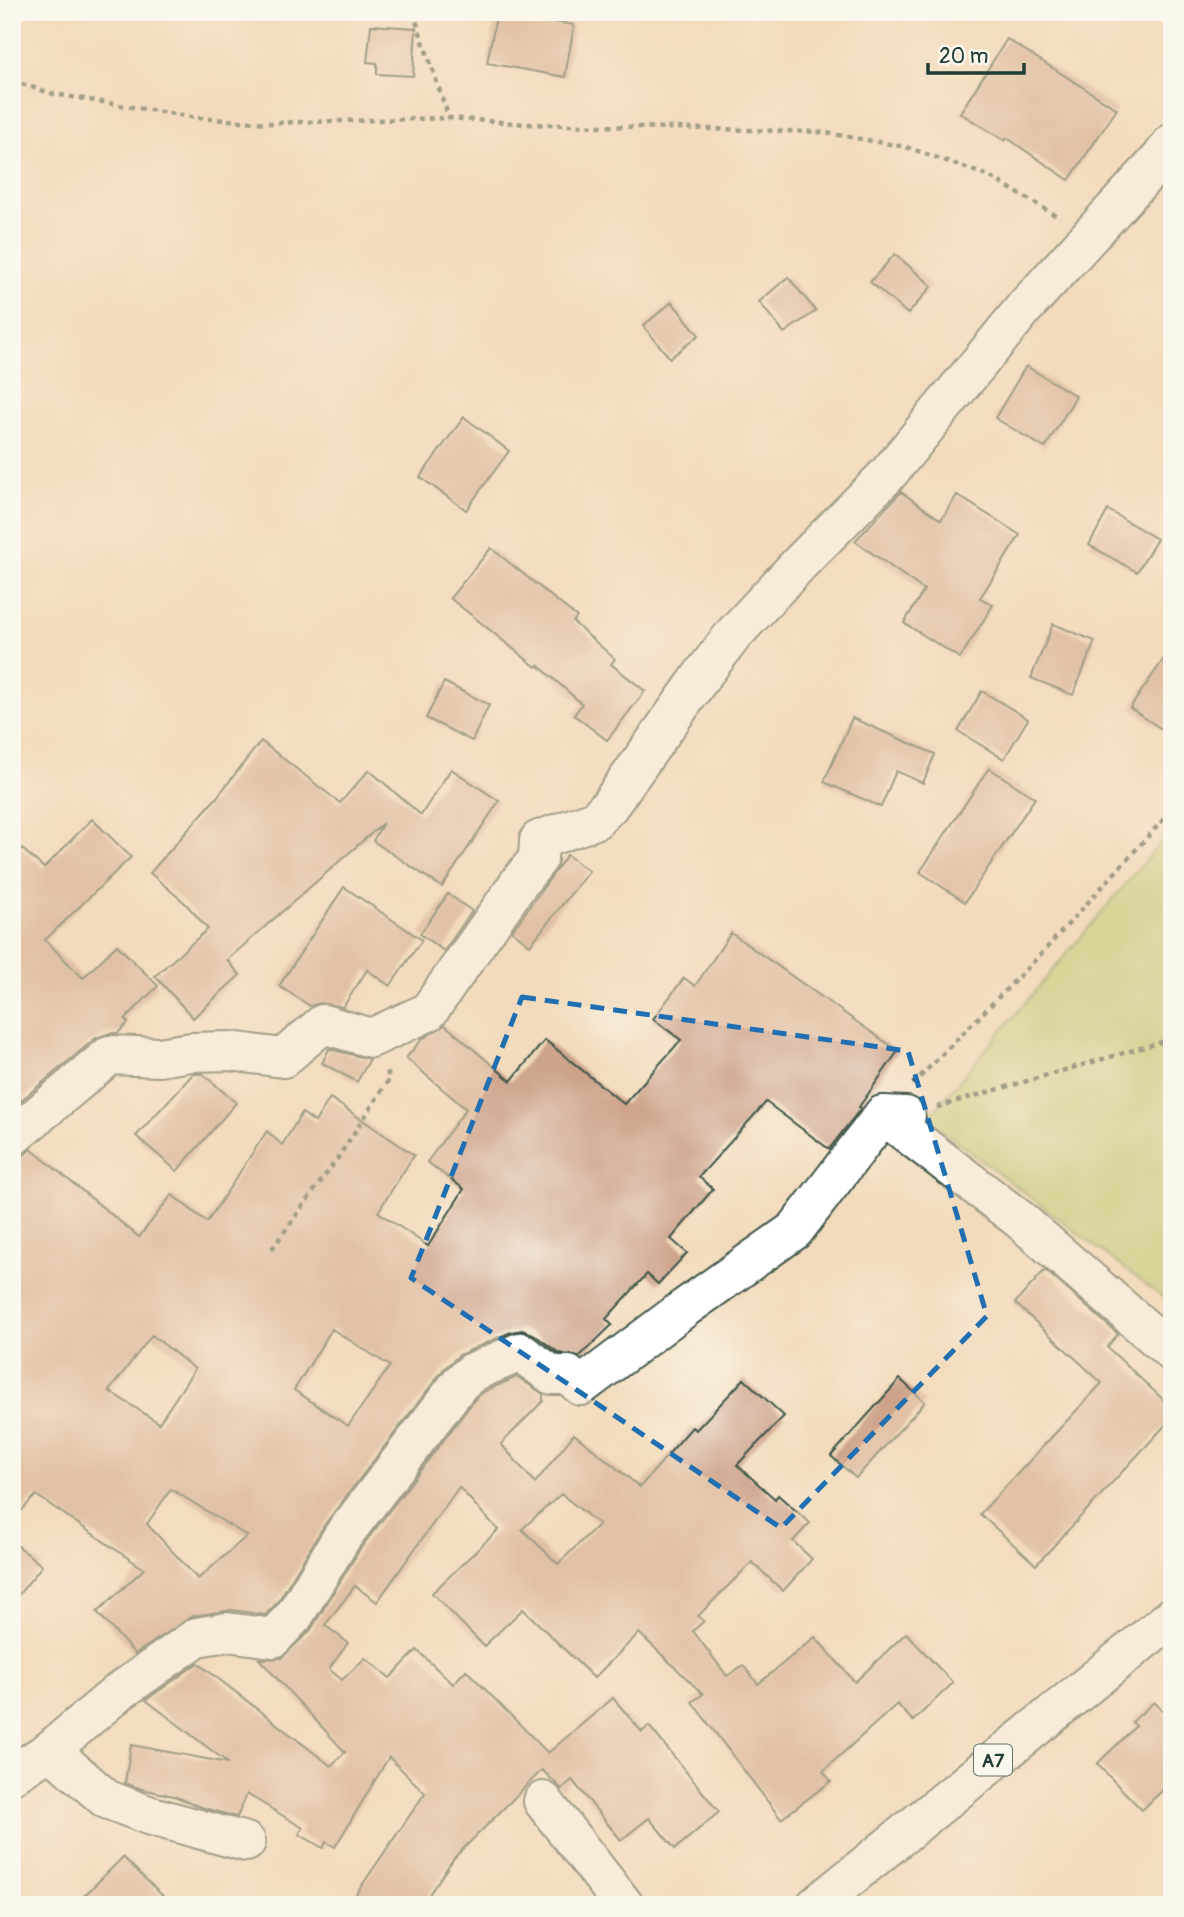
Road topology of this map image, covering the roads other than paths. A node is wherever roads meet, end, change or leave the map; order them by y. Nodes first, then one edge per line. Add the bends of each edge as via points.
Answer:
1 (1172, 144) edge
2 (12, 1137) edge
3 (1172, 1352) edge
4 (1172, 1617) edge
5 (50, 1750) junction
6 (12, 1775) edge
7 (543, 1801) dead end
8 (246, 1842) dead end
9 (624, 1905) edge
10 (816, 1905) edge

1 - 2 main road via 1025,307 887,475 734,635 609,806 595,820 539,840 538,859 428,1012 371,1038 323,1024 283,1058 230,1051 159,1057 110,1055
3 - 5 main road via 895,1115 795,1230 581,1386 568,1375 552,1375 520,1352 472,1372 342,1537 294,1616 273,1638 227,1632 197,1637 119,1692
4 - 10 main road, A7
5 - 6 main road
5 - 8 main road via 106,1800
7 - 9 main road

